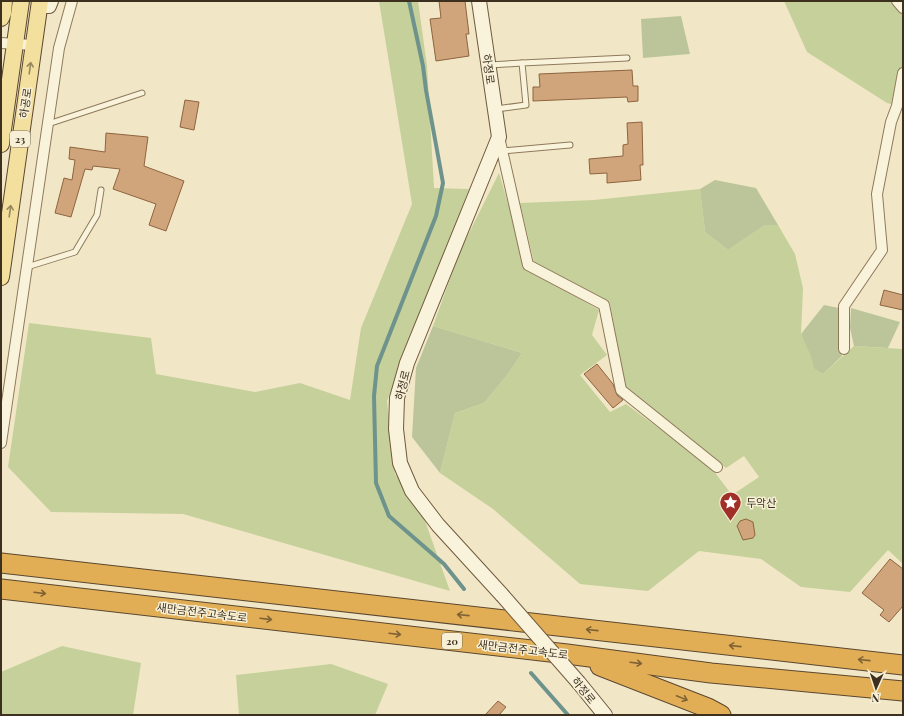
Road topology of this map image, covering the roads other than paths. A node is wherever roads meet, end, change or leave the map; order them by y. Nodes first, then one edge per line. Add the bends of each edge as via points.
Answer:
1 (4, 1) edge
2 (21, 1) edge
3 (72, 1) edge
4 (480, 1) edge
5 (896, 1) edge
6 (43, 3) edge
7 (903, 8) edge
8 (1, 18) edge
9 (8, 44) edge
10 (33, 45) junction
11 (627, 58) dead end
12 (522, 63) junction
13 (488, 65) junction
14 (903, 73) edge
15 (142, 93) dead end
16 (495, 109) junction
17 (900, 109) edge
18 (48, 124) junction
19 (499, 137) junction
20 (1, 144) edge
21 (570, 145) dead end
22 (502, 151) junction
23 (101, 190) dead end
24 (27, 267) junction
25 (1, 277) edge
26 (844, 349) dead end
27 (1, 443) edge
28 (717, 467) dead end
29 (1, 563) edge
30 (1, 588) edge
31 (567, 654) junction
32 (903, 665) edge
33 (903, 691) edge
34 (604, 715) edge
35 (721, 715) edge

1 - 8 main road
2 - 9 main road, 하공로 / 23
3 - 18 street via 59,48
4 - 13 street, 하정로
5 - 7 street
6 - 10 main road, 하공로 / 23
9 - 10 street
9 - 20 main road, 하공로 / 23
25 -> 10 main road, 하공로 / 23
11 - 12 lane
12 - 13 lane
12 - 16 lane via 526,105
13 - 16 street, 하정로
14 - 17 street
15 - 18 lane
16 - 19 street, 하정로
17 - 26 street via 891,122 877,194 882,250 844,306
18 - 24 street
19 - 22 street
19 - 34 street, 하정로, bridge via 407,364 397,398 396,429 400,463 412,491 438,525 579,683
21 - 22 lane
22 - 28 street via 528,265 604,305 621,390
23 - 24 lane via 97,215 75,252
24 - 27 street
32 -> 29 highway
30 -> 31 highway, 새만금전주고속도로 / 20
31 -> 33 highway, 새만금전주고속도로 / 20 via 711,673
31 -> 35 highway

